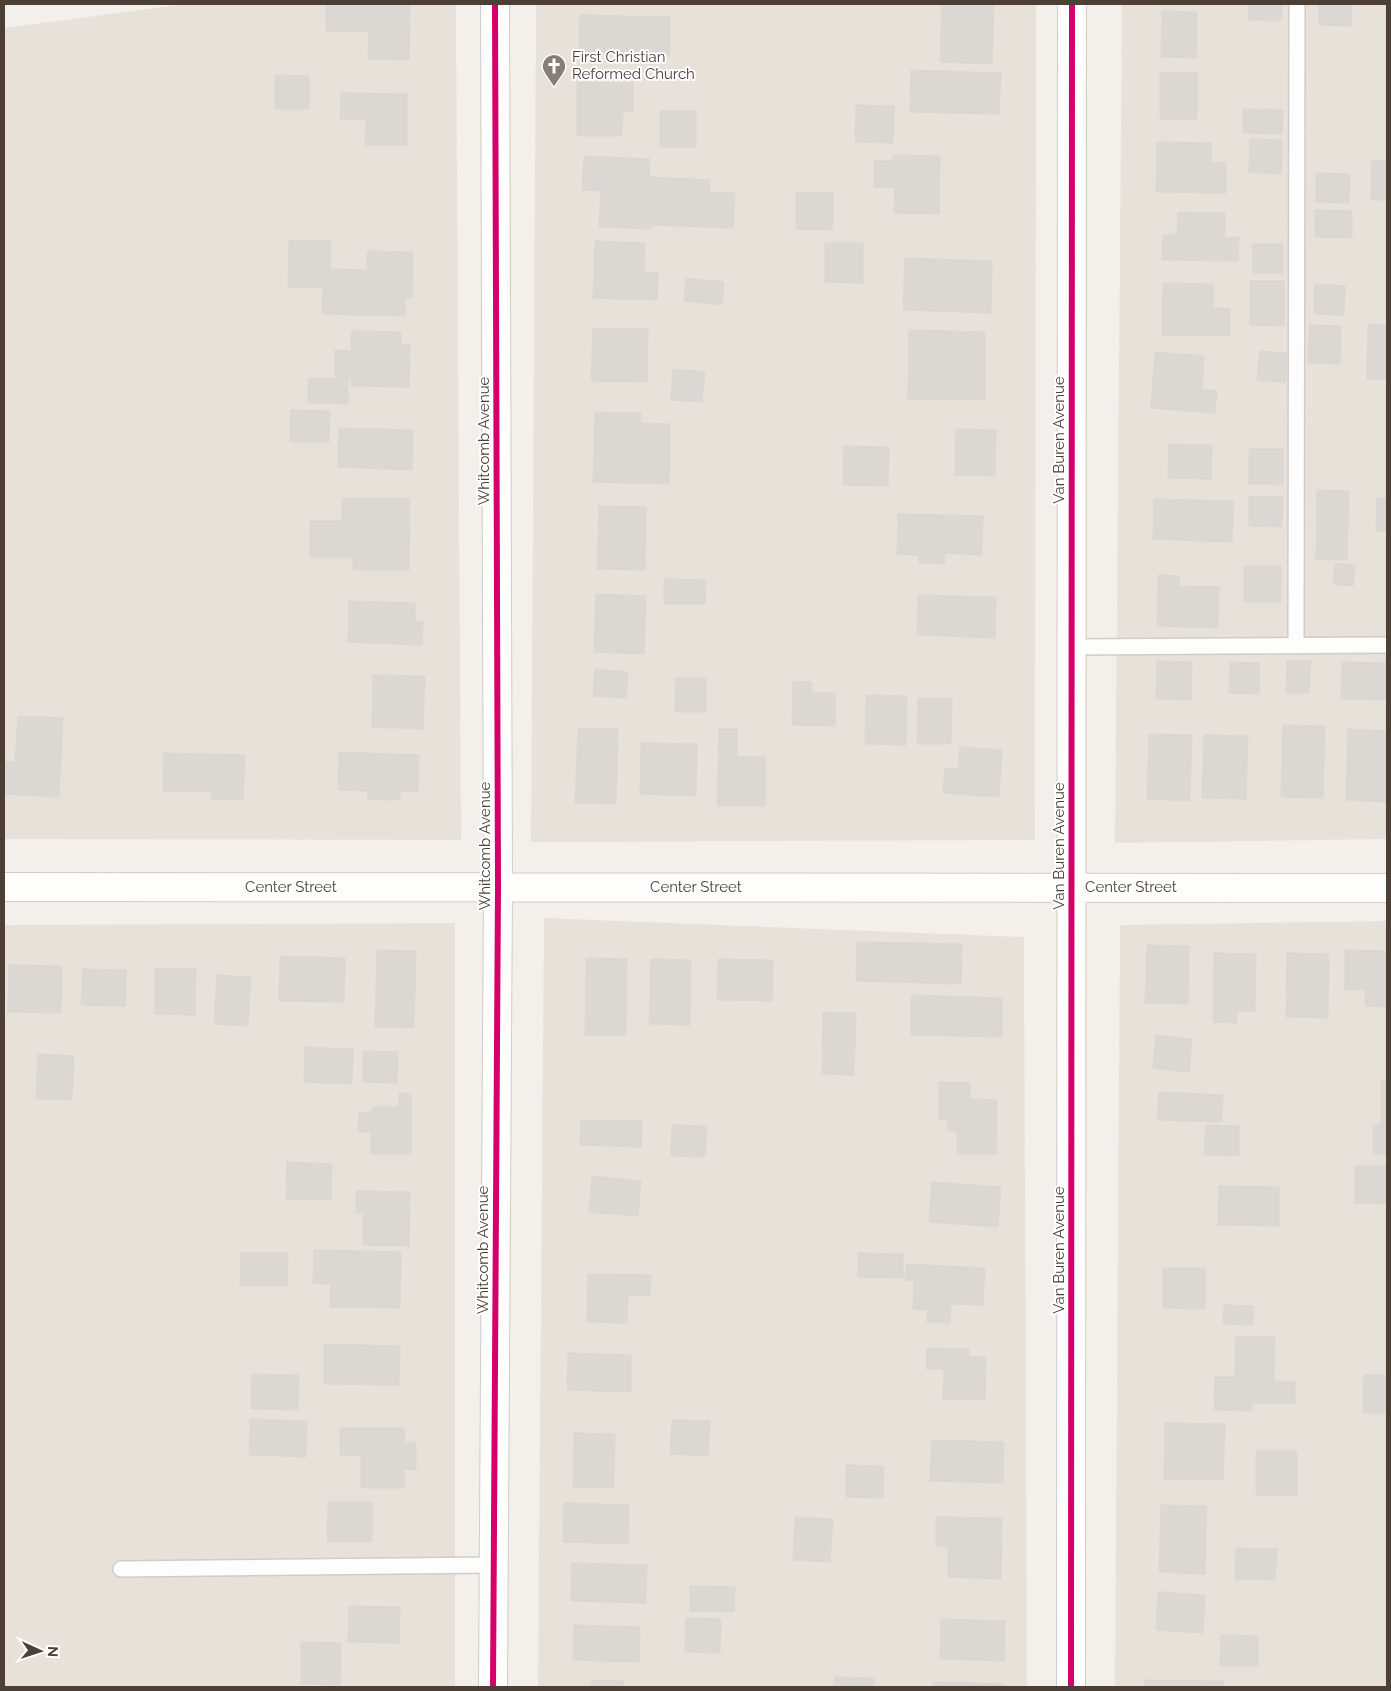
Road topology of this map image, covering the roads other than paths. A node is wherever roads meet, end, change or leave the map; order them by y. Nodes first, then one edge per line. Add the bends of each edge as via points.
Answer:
1 (495, 4) edge
2 (1072, 4) edge
3 (1297, 4) edge
4 (1387, 645) edge
5 (1296, 646) junction
6 (1072, 647) junction
7 (4, 887) edge
8 (498, 887) junction
9 (1072, 887) junction
10 (1387, 888) edge
11 (494, 1565) junction
12 (121, 1569) dead end
13 (493, 1687) edge
14 (1071, 1687) edge

1 - 8 street, Whitcomb Avenue
2 - 6 street, Van Buren Avenue
3 - 5 lane
4 - 5 lane
5 - 6 lane
6 - 9 street, Van Buren Avenue
7 - 8 street, Center Street
8 - 9 street, Center Street
8 - 11 street, Whitcomb Avenue
9 - 10 street, Center Street
9 - 14 street, Van Buren Avenue
11 - 12 lane
11 - 13 street, Whitcomb Avenue

